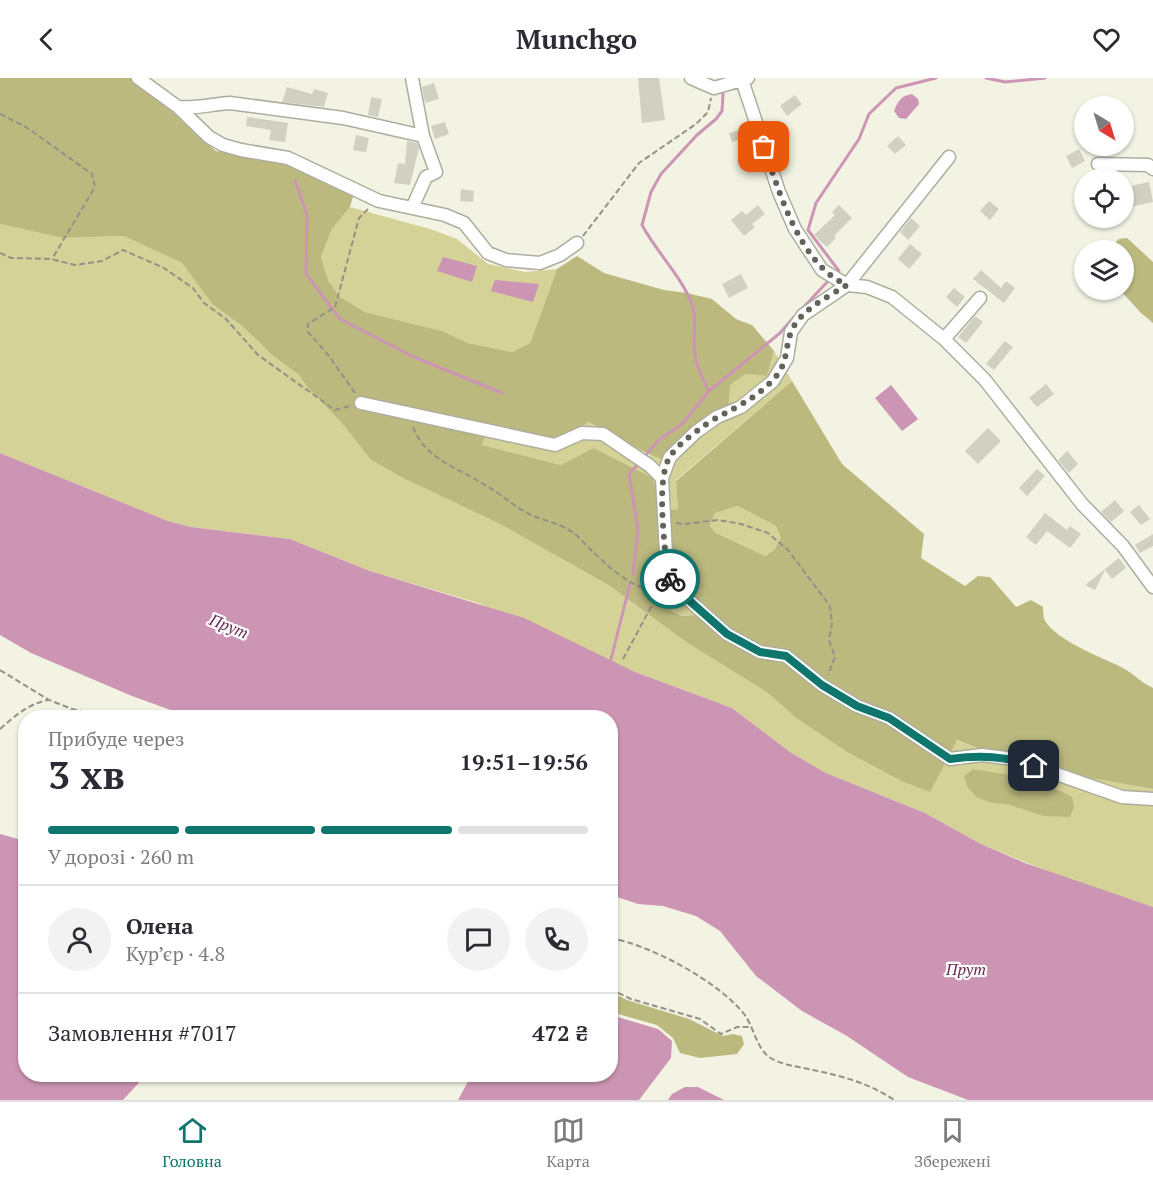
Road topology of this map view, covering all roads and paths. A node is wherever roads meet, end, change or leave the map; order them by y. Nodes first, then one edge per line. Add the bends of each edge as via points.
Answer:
1 (138, 78) edge
2 (412, 78) edge
3 (691, 79) edge
4 (746, 79) edge
5 (714, 88) junction
6 (178, 107) junction
7 (0, 114) edge
8 (423, 136) junction
9 (948, 157) dead end
10 (1098, 164) dead end
11 (1153, 169) edge
12 (379, 201) junction
13 (412, 208) junction
14 (577, 243) joint
15 (0, 253) edge
16 (51, 260) junction
17 (844, 284) junction
18 (981, 298) dead end
19 (944, 339) junction
20 (361, 403) junction
21 (410, 414) junction
22 (662, 478) junction
23 (664, 521) junction
24 (674, 587) junction
25 (1153, 587) edge
26 (623, 659) dead end
27 (0, 670) edge
28 (822, 685) junction
29 (49, 700) junction
30 (23, 710) edge
31 (77, 710) edge
32 (18, 713) edge
33 (0, 729) edge
34 (1153, 799) edge
35 (618, 941) edge
36 (618, 993) edge
37 (753, 1027) junction
38 (894, 1100) edge

1 - 6 street
2 - 8 street
3 - 5 street
4 - 5 street
4 - 17 street via 779,192 795,229 822,270
5 - 14 path via 708,112 639,163
6 - 8 street via 230,104 343,118
6 - 12 street via 223,145 288,158
7 - 16 path via 26,127 92,174 95,187
8 - 13 street via 436,172 426,177
9 - 17 street
10 - 11 street via 1148,165
12 - 13 street
12 - 20 path via 359,218 335,307 308,324 308,332
13 - 14 street via 464,223 488,253 506,260 540,263
15 - 16 path via 11,258
16 - 20 path via 75,265 102,261 123,250 139,256 193,288 258,355 335,410
17 - 19 street via 867,287 892,297
17 - 22 street via 803,315 791,332 787,358 773,381 741,407 696,432 670,457
18 - 19 street
19 - 25 street via 986,380 1082,504 1123,546
20 - 21 street
21 - 22 street via 555,445 582,433 603,434
21 - 24 path via 418,441 453,470 486,485 529,514 572,531 612,570 638,585 657,591
22 - 23 street
23 - 24 street via 667,572
23 - 28 path via 685,524 718,520 741,524 768,533 788,550 830,606 829,640 835,657
24 - 26 path via 651,608
24 - 28 street via 727,634 760,652 786,656
27 - 29 path
28 - 34 street via 857,706 889,718 950,759 982,755 1014,759 1122,797
29 - 30 path
29 - 31 path
32 - 33 path
35 - 37 path via 653,952 713,984 732,1000
36 - 37 path via 700,1019 721,1034 737,1027
37 - 38 path via 762,1049 772,1059 848,1078

